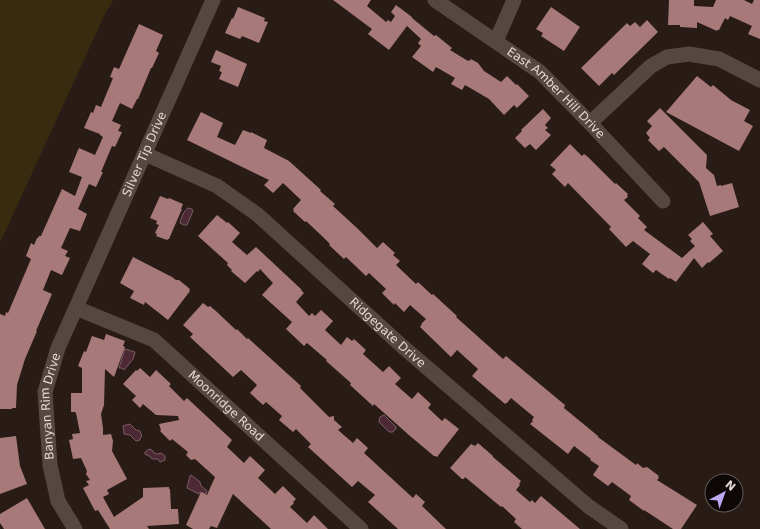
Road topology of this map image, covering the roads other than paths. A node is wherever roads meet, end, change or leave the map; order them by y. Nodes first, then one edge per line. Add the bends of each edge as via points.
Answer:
1 (213, 0) edge
2 (435, 0) edge
3 (514, 0) edge
4 (496, 41) junction
5 (760, 80) edge
6 (590, 123) junction
7 (145, 154) junction
8 (663, 201) dead end
9 (76, 308) junction
10 (75, 529) edge
11 (361, 529) edge
12 (621, 529) edge

1 - 7 street, Silver Tip Drive
2 - 4 street, East Amber Hill Drive
3 - 4 street
4 - 6 street, East Amber Hill Drive via 540,72
5 - 6 street via 718,59 689,54 667,57 651,66
6 - 8 street, East Amber Hill Drive
7 - 9 street, Silver Tip Drive
7 - 12 street, Ridgegate Drive via 217,186 258,215 403,347 588,506
9 - 10 street, Banyan Rim Drive via 58,348 45,392 50,465 58,501
9 - 11 street, Moonridge Road via 154,340

